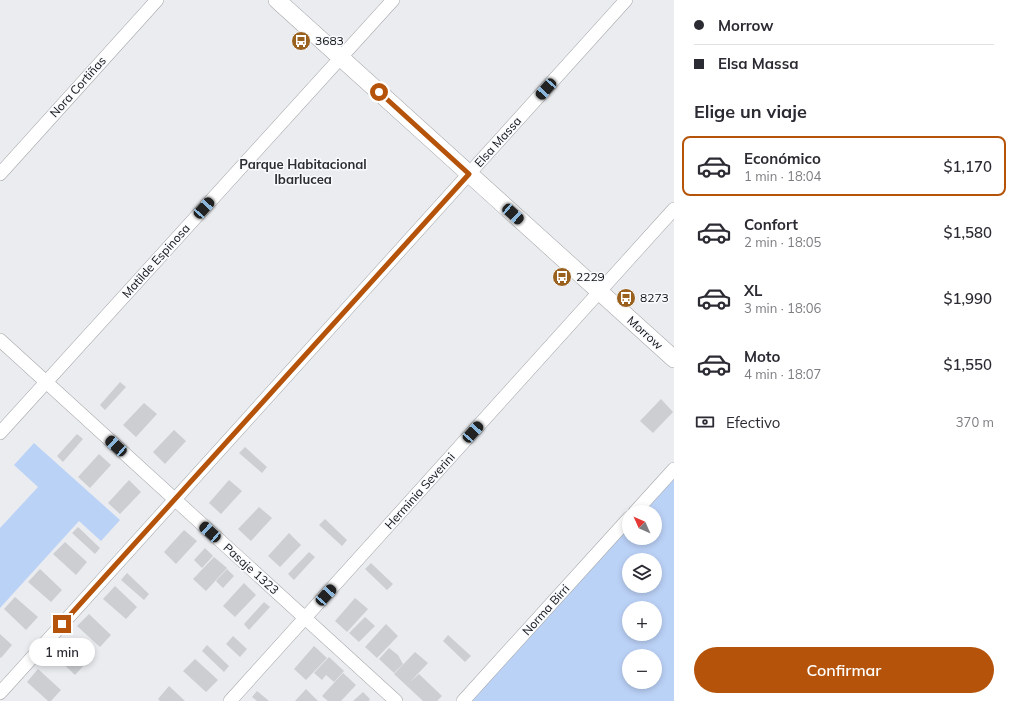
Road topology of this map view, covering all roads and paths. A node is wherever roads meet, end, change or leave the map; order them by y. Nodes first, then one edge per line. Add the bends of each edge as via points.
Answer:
1 (157, 0) edge
2 (277, 0) edge
3 (393, 0) edge
4 (626, 0) edge
5 (341, 57) junction
6 (0, 174) edge
7 (469, 174) junction
8 (674, 209) edge
9 (599, 292) junction
10 (0, 340) edge
11 (674, 359) edge
12 (46, 382) junction
13 (0, 433) edge
14 (674, 469) edge
15 (175, 500) junction
16 (641, 505) edge
17 (622, 526) edge
18 (305, 618) junction
19 (0, 693) edge
20 (230, 701) edge
21 (396, 701) edge
22 (463, 701) edge

1 - 6 street, Nora Cortiñas
2 - 5 street, Morrow
3 - 5 street, Matilde Espinosa
4 - 7 street, Elsa Massa
5 - 7 street, Morrow
5 - 12 street, Matilde Espinosa
7 - 9 street, Morrow
7 - 15 street, Elsa Massa
8 - 9 street, Herminia Severini
9 - 11 street, Morrow
9 - 18 street, Herminia Severini
10 - 12 street, Pasaje 1323
12 - 13 street, Matilde Espinosa
12 - 15 street, Pasaje 1323
14 - 16 street
15 - 18 street, Pasaje 1323
15 - 19 street, Elsa Massa
17 - 22 street, Norma Birri
18 - 20 street, Herminia Severini
18 - 21 street, Pasaje 1323

